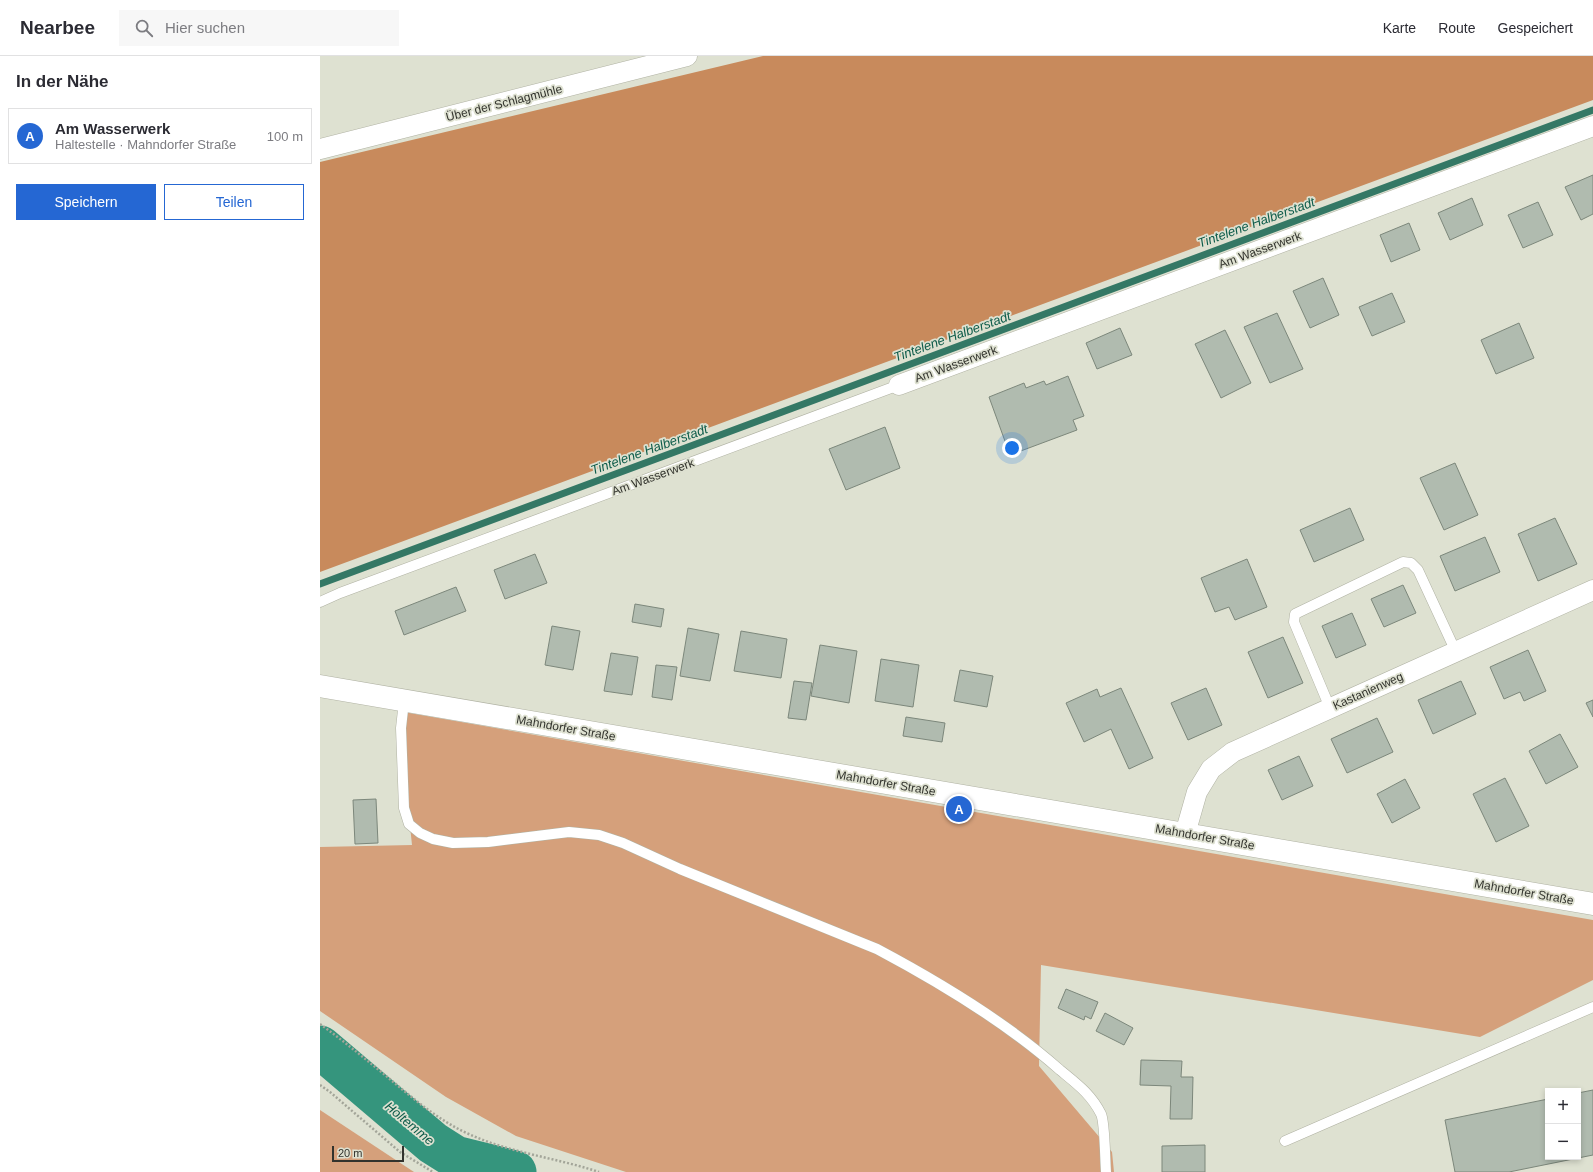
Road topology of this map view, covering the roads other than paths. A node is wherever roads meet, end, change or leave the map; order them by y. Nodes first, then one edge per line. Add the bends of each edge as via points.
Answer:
1 (688, 56) edge
2 (1593, 126) edge
3 (320, 149) edge
4 (899, 385) joint
5 (1593, 590) edge
6 (320, 602) edge
7 (1456, 652) junction
8 (320, 686) edge
9 (404, 701) junction
10 (1330, 708) junction
11 (1185, 834) junction
12 (1593, 904) edge
13 (1593, 1007) edge
14 (1285, 1141) dead end
15 (1106, 1172) edge

1 - 3 street, Über der Schlagmühle
2 - 4 street, Am Wasserwerk
4 - 6 lane, Am Wasserwerk
5 - 7 street, Kastanienweg
7 - 10 street, Kastanienweg
7 - 10 lane via 1418,570 1411,563 1403,562 1295,614 1294,622
8 - 9 street, Mahndorfer Straße
9 - 11 street, Mahndorfer Straße
9 - 15 lane via 401,728 404,808 410,824 420,833 453,843 488,842 569,832 599,835 877,949 908,965 1018,1036 1090,1096 1102,1116
10 - 11 street, Kastanienweg via 1233,752 1211,769 1197,792
11 - 12 street, Mahndorfer Straße
13 - 14 lane

